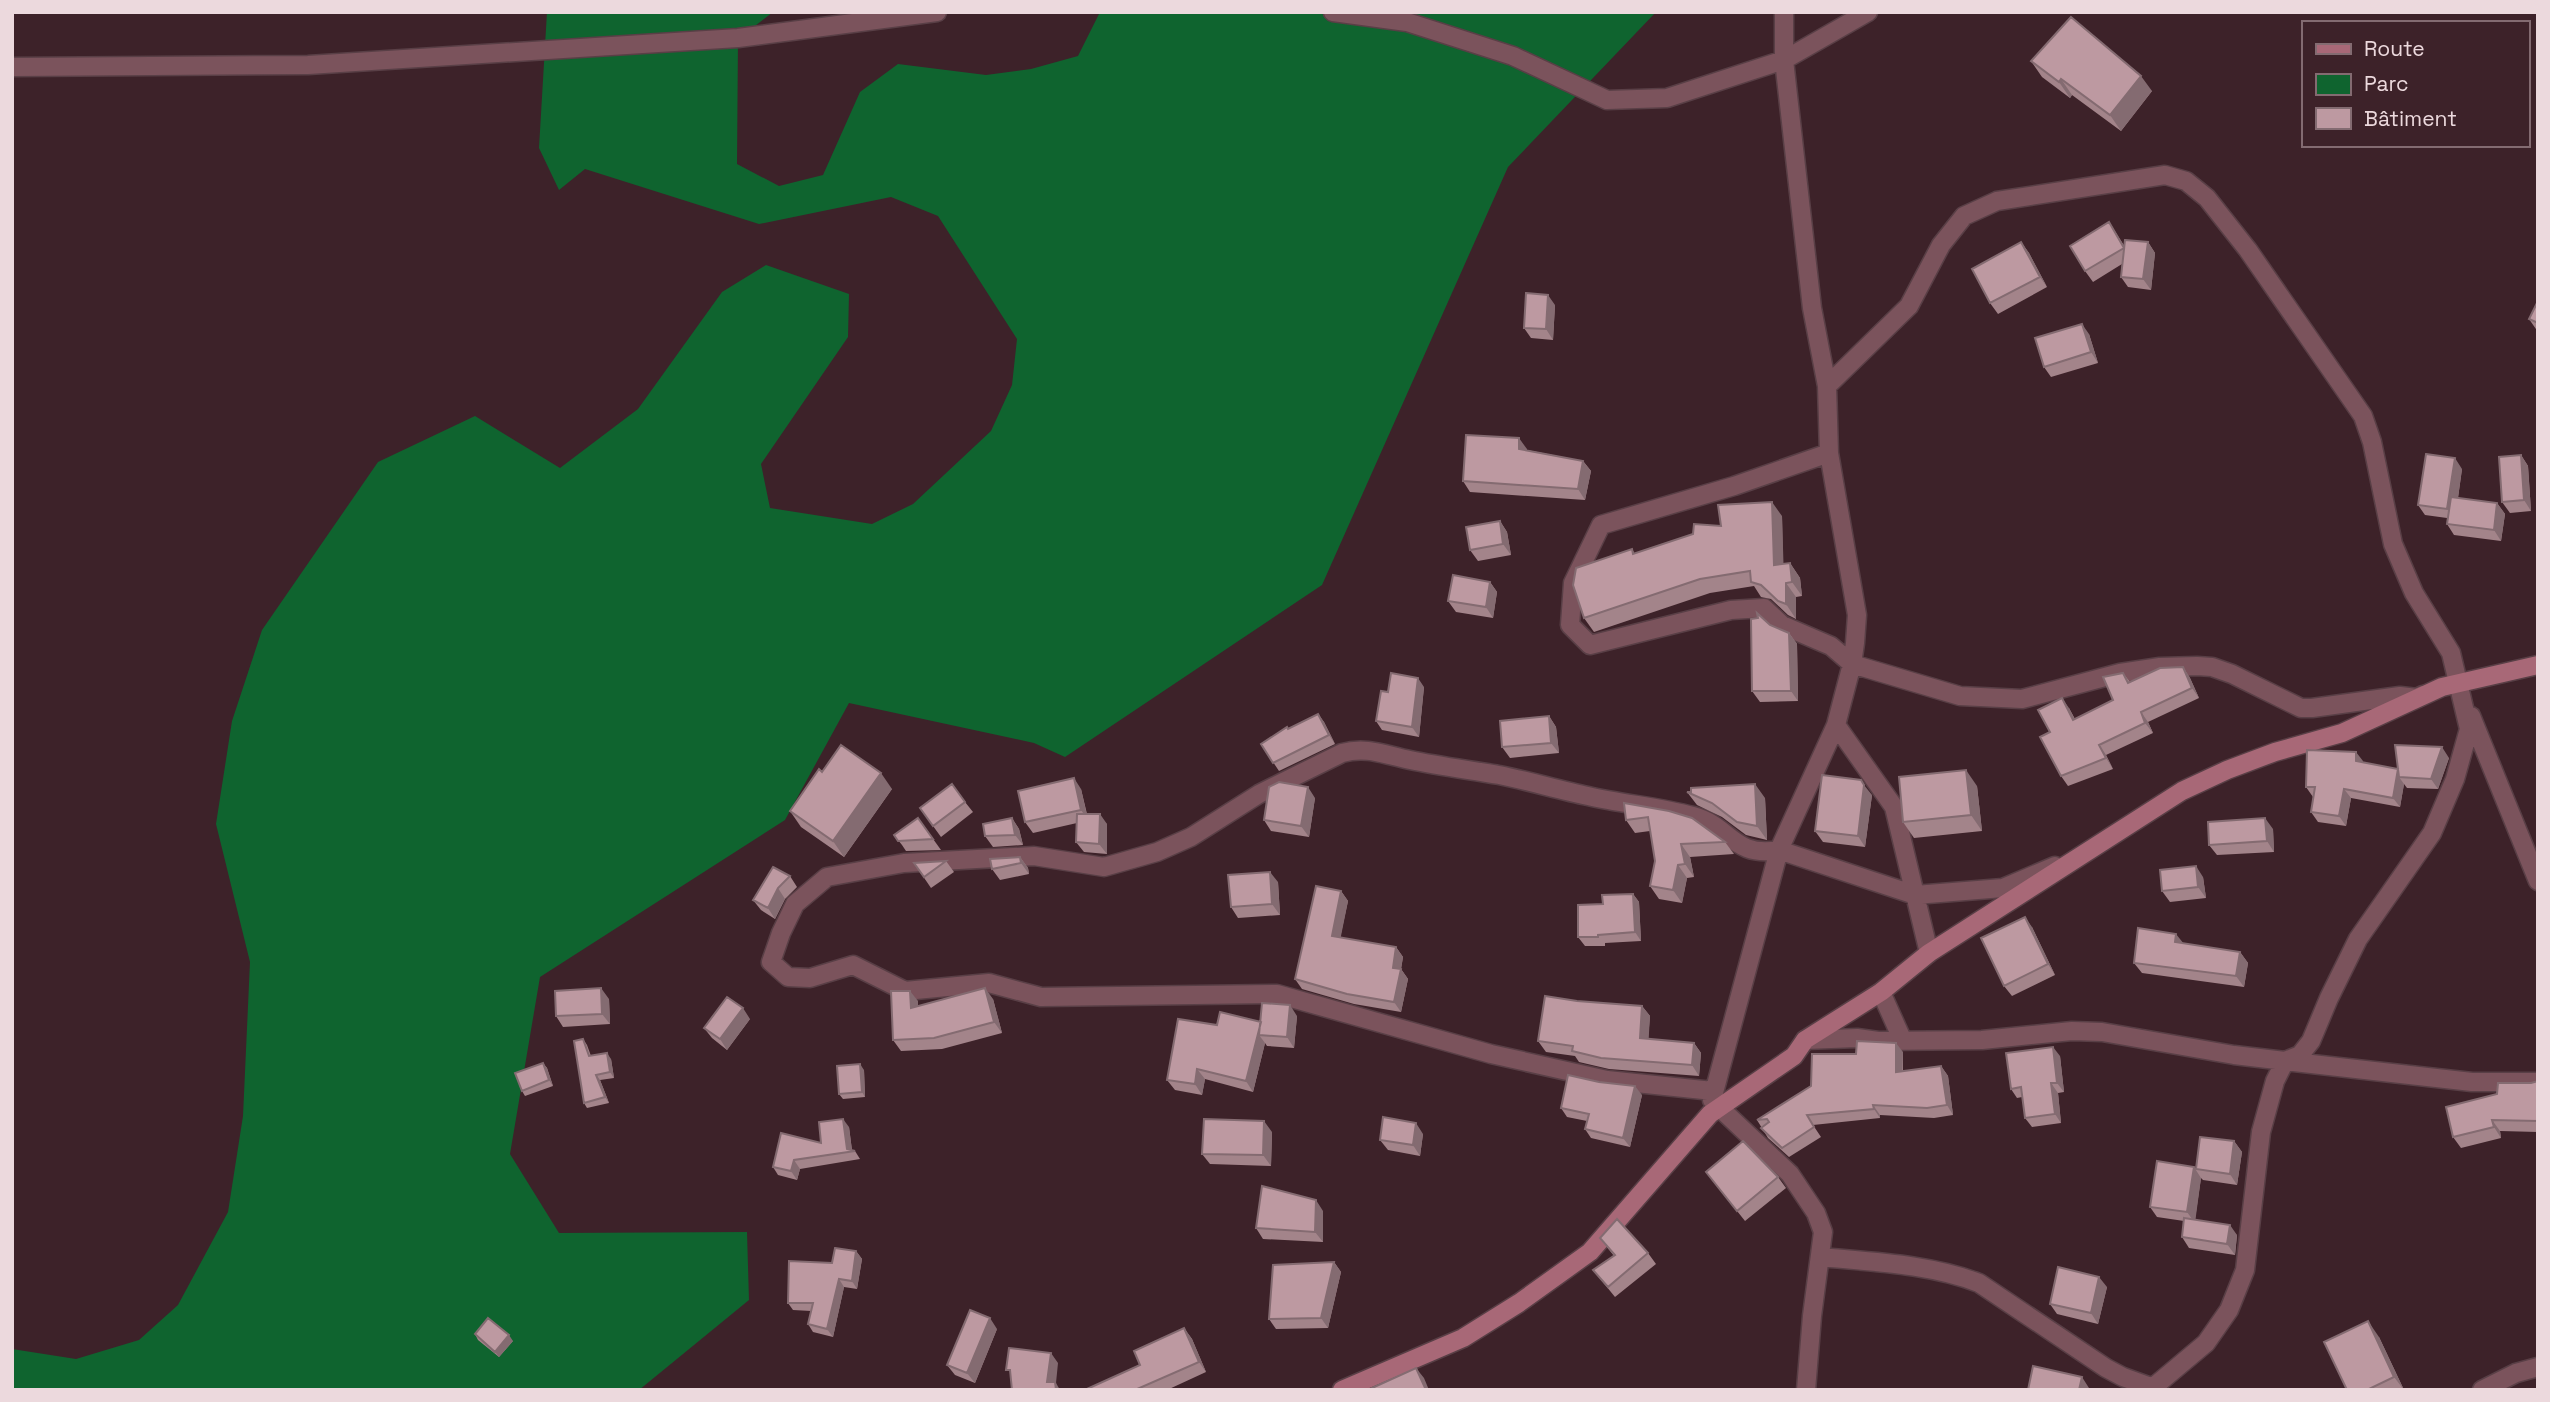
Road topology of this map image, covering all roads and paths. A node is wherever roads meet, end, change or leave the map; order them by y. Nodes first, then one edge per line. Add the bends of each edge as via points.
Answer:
1 (937, 12) edge
2 (1333, 12) edge
3 (1784, 12) edge
4 (1868, 12) edge
5 (1784, 60) junction
6 (12, 67) edge
7 (1827, 386) junction
8 (1829, 453) junction
9 (1852, 664) junction
10 (2538, 665) edge
11 (2450, 685) junction
12 (1836, 725) junction
13 (1779, 850) junction
14 (2077, 857) junction
15 (2538, 881) edge
16 (1915, 895) junction
17 (1929, 953) junction
18 (1881, 992) junction
19 (1805, 1040) junction
20 (1902, 1040) junction
21 (2286, 1061) junction
22 (2538, 1082) edge
23 (1713, 1091) junction
24 (1716, 1111) junction
25 (1821, 1257) junction
26 (2538, 1367) edge
27 (2154, 1389) edge
28 (1342, 1390) edge
29 (1806, 1390) edge
30 (2482, 1390) edge

1 - 6 street via 738,38 308,65
2 - 5 street via 1407,22 1513,55 1607,100 1667,98
3 - 5 street
4 - 5 street
5 - 7 street via 1812,308
7 - 8 street
7 - 11 street via 1909,306 1941,245 1964,216 1997,201 2091,185 2165,175 2186,181 2207,198 2248,250 2363,416 2393,544 2414,593 2451,653
8 - 9 street via 1857,615
8 - 9 street via 1601,525 1573,583 1570,625 1590,645 1731,610 1764,607 1782,625 1831,646
9 - 11 street via 1960,696 1999,699 2022,699 2160,667 2212,667 2301,708 2417,698
9 - 12 street
10 - 11 main road
11 - 14 main road via 2342,733 2227,770 2182,791
11 - 15 street
11 - 21 street via 2469,729 2455,779 2432,833 2358,939 2311,1041 2300,1055
12 - 13 street
12 - 16 street via 1894,807
13 - 16 street
13 - 23 street
13 - 23 street via 1760,853 1740,845 1711,822 1694,817 1356,749 1259,794 1191,837 1104,867 1034,856 904,863 827,877 795,904 771,962 788,977 810,978 853,965 905,991 989,983 1041,997 1277,994 1491,1054 1607,1080
14 - 16 street via 2003,888
14 - 17 main road
16 - 17 street
17 - 18 main road
18 - 19 main road
18 - 20 street
19 - 20 street
19 - 24 main road via 1794,1056
20 - 21 street via 2102,1032
21 - 22 street via 2472,1082
21 - 27 street via 2275,1080 2261,1132 2245,1269 2229,1310 2206,1343
23 - 24 street
24 - 25 street via 1790,1174 1816,1213 1823,1232
24 - 28 main road via 1590,1252 1463,1338
25 - 27 street via 1901,1266 1979,1283 2106,1368
25 - 29 street
26 - 30 street

